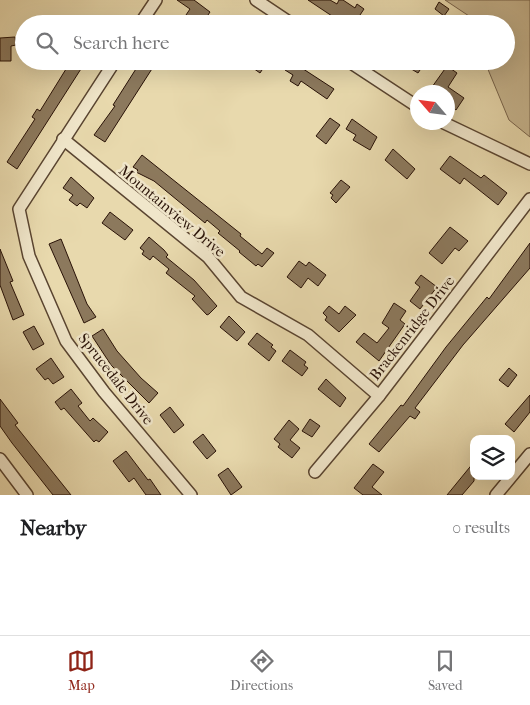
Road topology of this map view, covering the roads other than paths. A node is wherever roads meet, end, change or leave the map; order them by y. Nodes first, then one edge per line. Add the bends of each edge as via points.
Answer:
1 (156, 0) edge
2 (256, 0) edge
3 (146, 15) edge
4 (278, 15) edge
5 (109, 70) edge
6 (362, 70) edge
7 (410, 102) edge
8 (455, 128) edge
9 (62, 139) junction
10 (530, 164) edge
11 (530, 199) edge
12 (379, 396) junction
13 (530, 454) edge
14 (0, 459) edge
15 (315, 472) dead end
16 (27, 495) edge
17 (191, 495) edge
18 (496, 495) edge

1 - 3 street
2 - 4 street
5 - 9 street, Sprucedale Drive
6 - 7 street
8 - 10 street
9 - 12 street, Mountainview Drive via 208,257 241,297 308,335
9 - 17 street, Sprucedale Drive via 18,209 29,256 66,341 104,392
11 - 12 street, Brackenridge Drive
12 - 15 street, Brackenridge Drive
13 - 18 street
14 - 16 street

